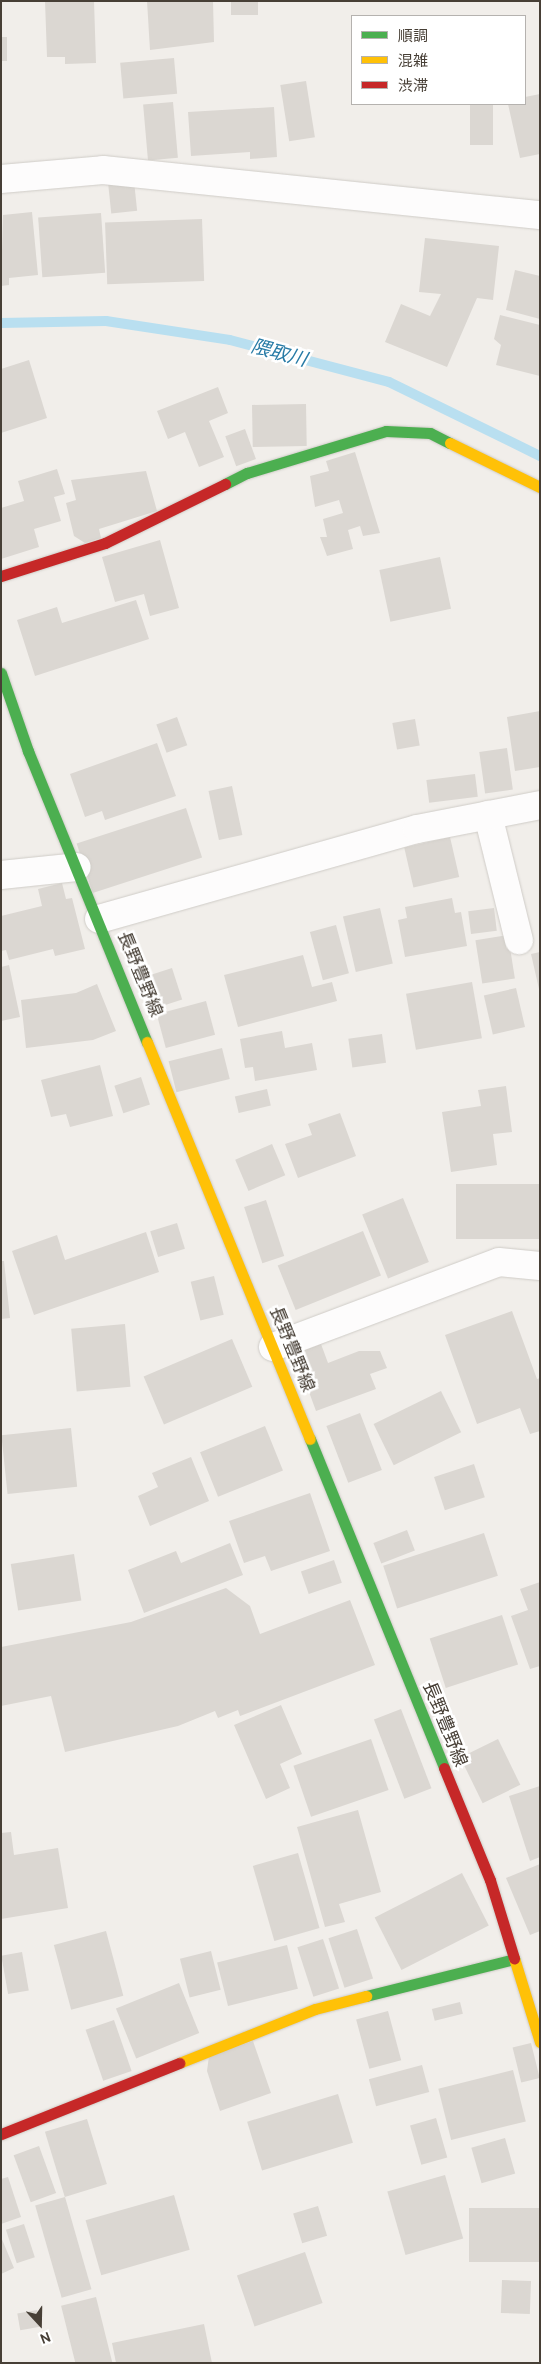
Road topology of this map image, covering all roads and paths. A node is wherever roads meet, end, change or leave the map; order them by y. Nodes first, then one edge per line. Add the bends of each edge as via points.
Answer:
1 (1, 179) edge
2 (540, 215) edge
3 (540, 487) edge
4 (1, 576) edge
5 (1, 673) edge
6 (540, 805) edge
7 (488, 816) junction
8 (77, 867) junction
9 (1, 875) edge
10 (99, 919) junction
11 (519, 940) dead end
12 (540, 1266) edge
13 (272, 1347) junction
14 (514, 1959) junction
15 (534, 2011) edge
16 (540, 2042) edge
17 (1, 2134) edge

1 - 2 street via 103,170
3 - 4 main road via 430,433 386,431 247,473 105,543
5 - 8 main road, 長野豊野線 via 28,751
6 - 7 street
7 - 10 street via 417,830
7 - 11 street
8 - 9 street
8 - 10 main road, 長野豊野線
10 - 13 main road, 長野豊野線
12 - 13 street via 498,1262
13 - 14 main road, 長野豊野線 via 490,1880
14 - 15 main road, 長野豊野線
14 - 17 main road via 315,2009
15 - 16 main road, 長野豊野線

